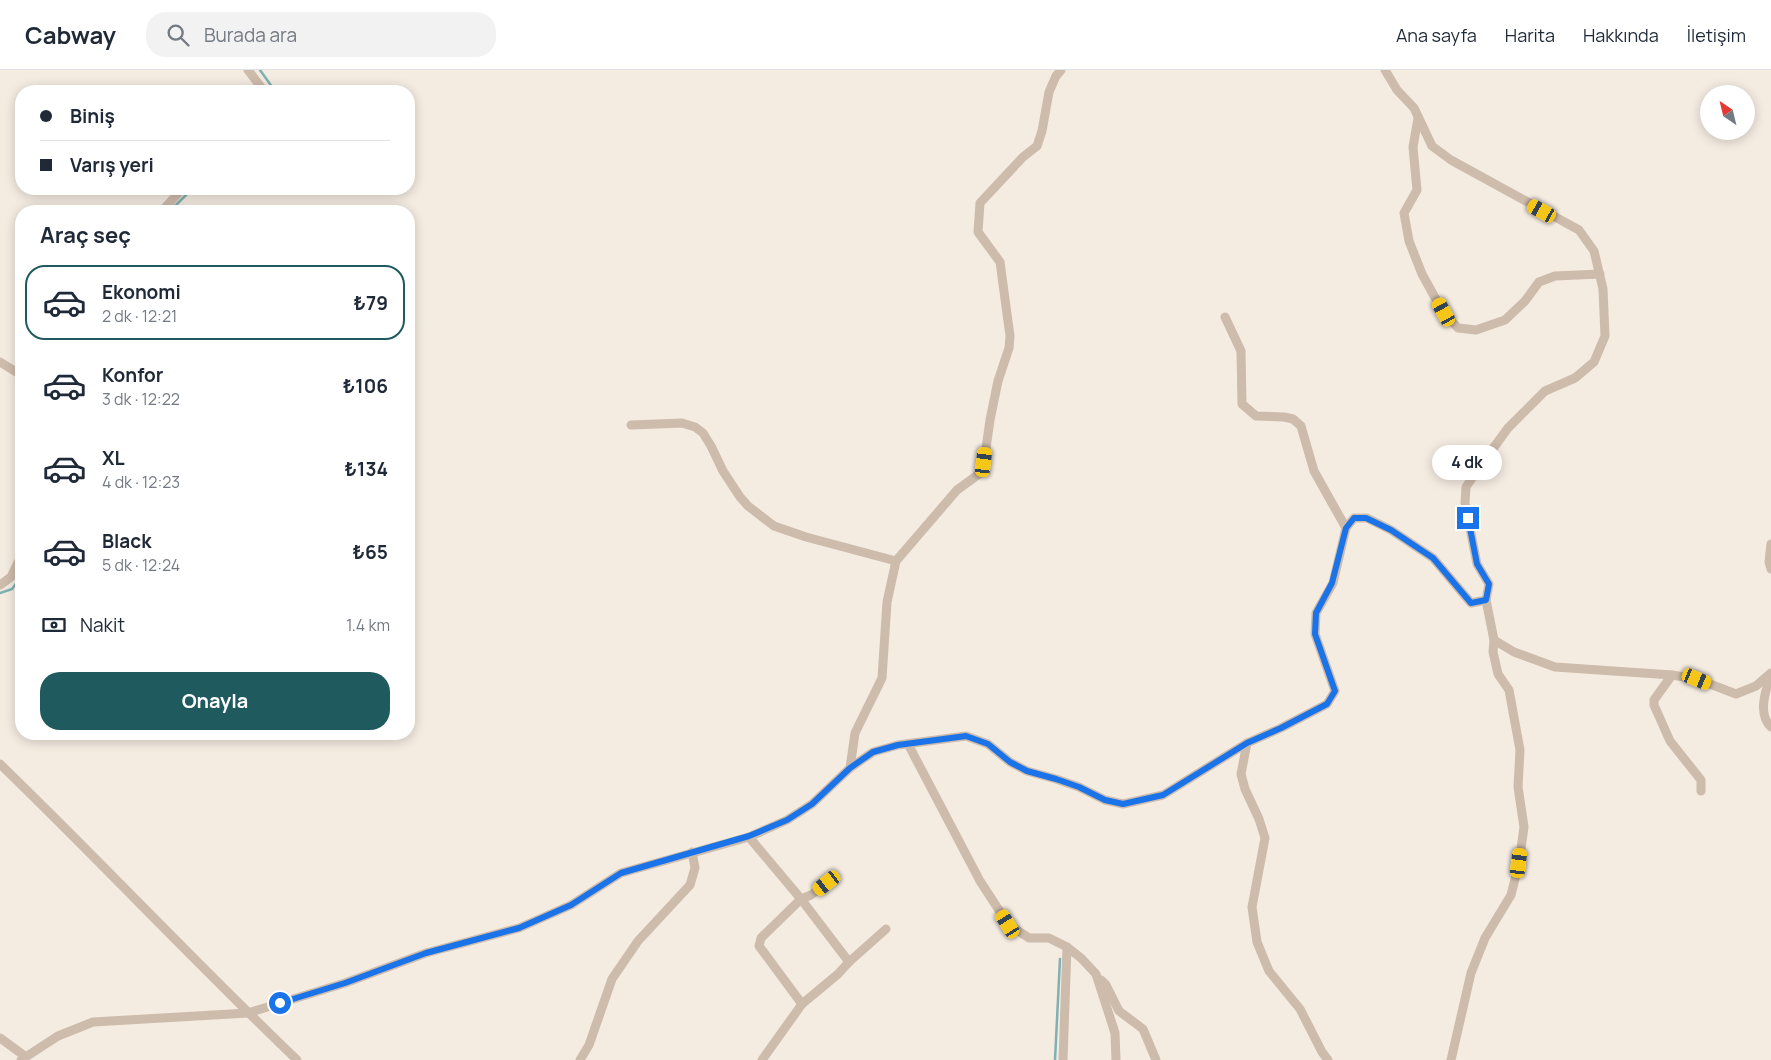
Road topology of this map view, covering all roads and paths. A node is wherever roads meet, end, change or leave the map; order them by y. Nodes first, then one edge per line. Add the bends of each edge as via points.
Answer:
1 (248, 70) edge
2 (1061, 70) edge
3 (1385, 70) edge
4 (259, 85) edge
5 (1418, 118) junction
6 (177, 195) edge
7 (167, 205) edge
8 (1600, 274) junction
9 (1225, 317) dead end
10 (0, 362) edge
11 (15, 371) edge
12 (631, 426) dead end
13 (1346, 528) junction
14 (1771, 544) edge
15 (896, 561) junction
16 (15, 569) edge
17 (1771, 569) edge
18 (0, 585) edge
19 (1486, 600) junction
20 (1494, 640) junction
21 (1771, 673) edge
22 (1672, 674) junction
23 (1771, 727) edge
24 (1247, 743) junction
25 (908, 744) junction
26 (0, 764) edge
27 (850, 768) junction
28 (1701, 791) dead end
29 (749, 836) junction
30 (692, 852) junction
31 (827, 883) dead end
32 (801, 899) junction
33 (886, 929) dead end
34 (1067, 947) junction
35 (849, 962) junction
36 (1096, 974) junction
37 (802, 1004) junction
38 (248, 1013) junction
39 (0, 1038) edge
40 (24, 1058) edge
41 (297, 1060) edge
42 (580, 1060) edge
43 (762, 1060) edge
44 (1063, 1060) edge
45 (1116, 1060) edge
46 (1156, 1060) edge
47 (1328, 1060) edge
48 (1451, 1060) edge

1 - 4 street
2 - 15 street via 1049,92 1037,146 980,203 978,232 1000,262 1010,336 998,381 984,462 978,474 957,490
3 - 5 street
5 - 8 street via 1432,146 1451,160 1579,230 1594,251
5 - 8 street via 1412,147 1417,190 1404,213 1409,241 1422,274 1444,312 1458,328 1476,330 1505,320 1539,282 1555,276
6 - 7 street
8 - 19 street via 1605,336 1594,362 1575,378 1545,391 1508,428 1466,487 1465,503 1477,564 1489,584
9 - 13 street via 1241,351 1242,404 1256,416 1284,417 1302,426 1314,470
10 - 11 street
12 - 15 street via 682,423 695,427 712,446 740,497 774,526
13 - 19 street via 1354,518 1366,518 1391,530 1433,558 1471,603
13 - 24 street via 1332,583 1316,613 1315,634 1335,691 1327,704
14 - 17 street
15 - 27 street via 887,602 882,678 855,733
16 - 18 street via 11,577
19 - 20 street
20 - 22 street via 1514,652 1555,667
20 - 48 street via 1498,674 1509,690 1520,750 1518,787 1524,827 1511,895 1485,938 1471,973
21 - 22 street via 1756,686 1736,694 1697,679
21 - 23 street via 1764,711
22 - 28 street via 1654,700 1654,706 1670,741 1701,780
24 - 25 street via 1163,795 1123,804 1027,771 988,744 966,736
24 - 47 street via 1242,774 1264,838 1252,907 1258,942 1269,971 1300,1009
25 - 27 street via 873,752
25 - 34 street via 980,881 1008,924 1030,938 1049,938
26 - 38 street
27 - 29 street via 812,804 787,820
29 - 30 street
29 - 32 street
30 - 38 street via 621,873 571,905 519,928 426,953 345,983
30 - 42 street via 695,868 690,885 638,941 612,978 589,1044
31 - 32 street
32 - 35 street
32 - 37 street via 761,938 759,946
33 - 35 street
34 - 36 street
34 - 44 street
35 - 37 street
36 - 45 street via 1115,1033
36 - 46 street via 1119,1011 1143,1029
37 - 43 street
38 - 40 street via 93,1022 58,1036
38 - 41 street
39 - 40 street

